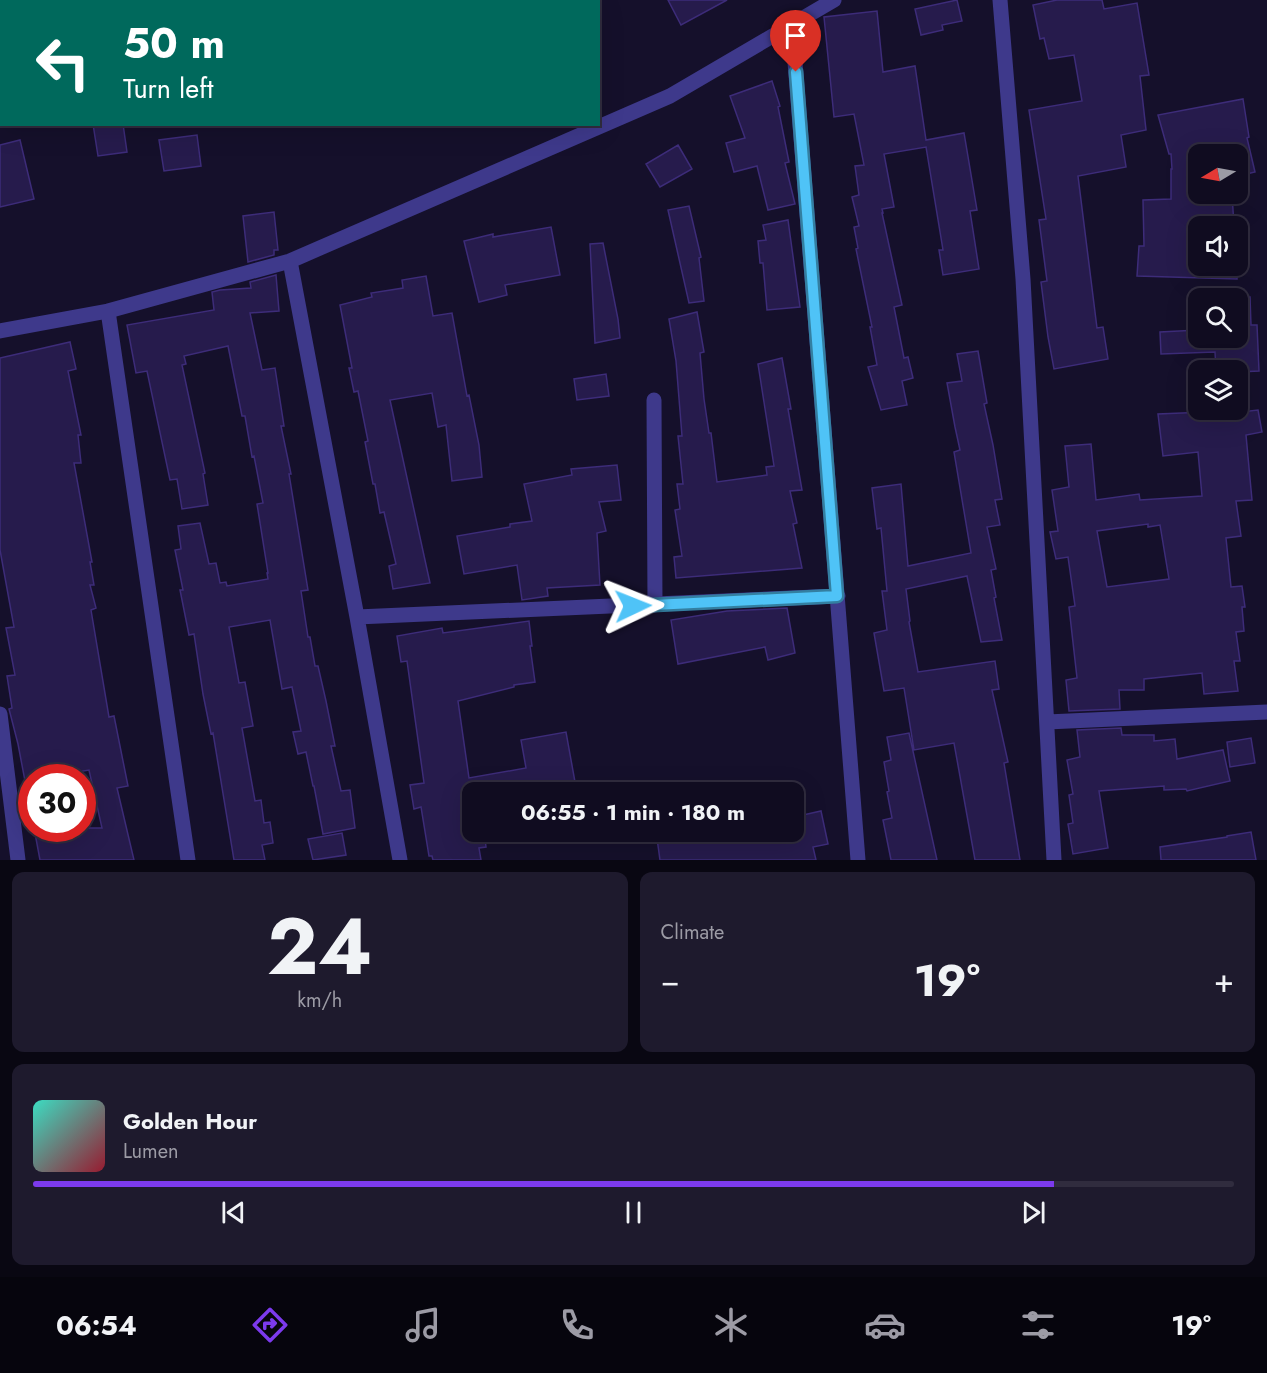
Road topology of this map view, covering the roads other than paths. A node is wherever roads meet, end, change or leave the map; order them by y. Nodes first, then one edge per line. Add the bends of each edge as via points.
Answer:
1 (834, 0) edge
2 (1000, 0) edge
3 (792, 24) junction
4 (290, 261) junction
5 (108, 311) junction
6 (0, 331) edge
7 (654, 400) dead end
8 (837, 596) junction
9 (655, 605) junction
10 (357, 617) junction
11 (1267, 712) edge
12 (0, 714) edge
13 (1047, 722) junction
14 (18, 860) edge
15 (188, 860) edge
16 (400, 860) edge
17 (858, 860) edge
18 (1054, 860) edge

1 - 3 street
2 - 13 street via 1023,279
3 - 4 street via 670,96
3 - 8 street
4 - 5 street
4 - 10 street
5 - 6 street
5 - 15 street
7 - 9 street
8 - 9 street
8 - 17 street
9 - 10 street
10 - 16 street
11 - 13 street
12 - 14 street
13 - 18 street

